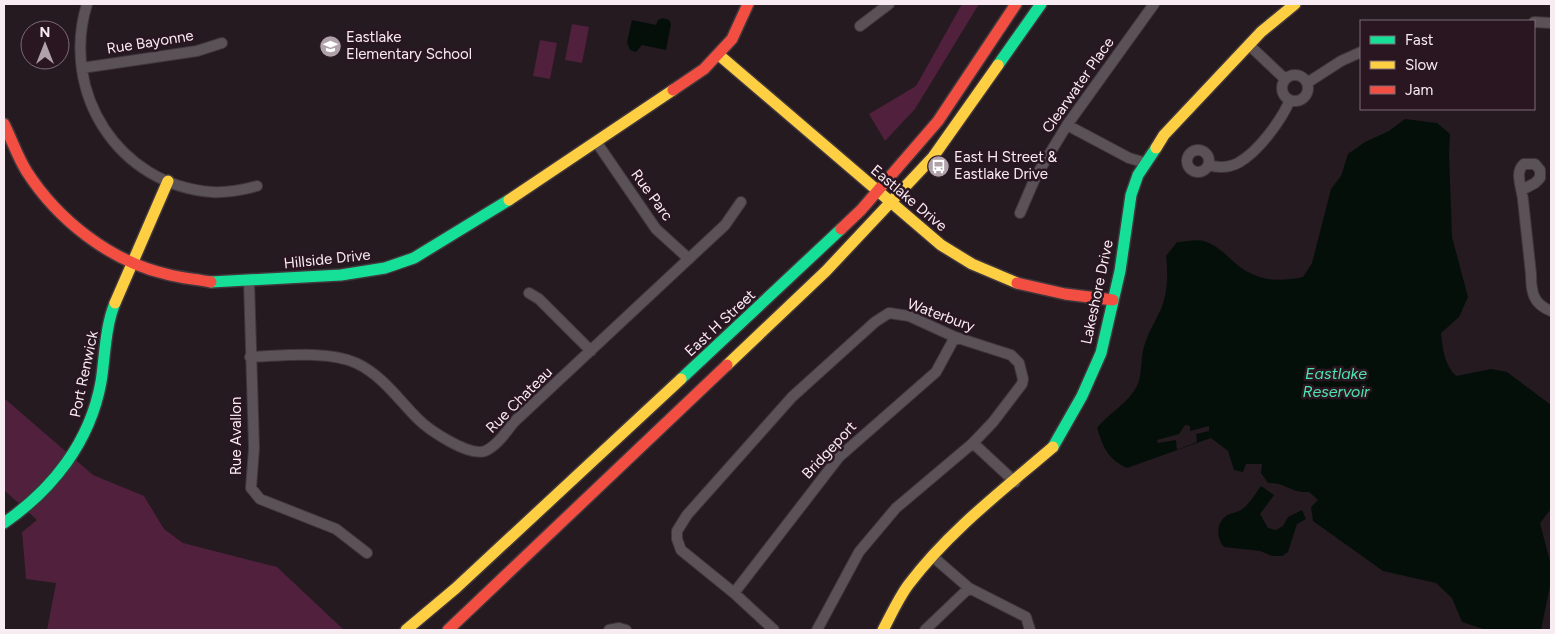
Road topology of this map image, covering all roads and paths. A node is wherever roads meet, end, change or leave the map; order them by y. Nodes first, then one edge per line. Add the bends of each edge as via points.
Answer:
1 (87, 4) edge
2 (748, 4) edge
3 (889, 4) edge
4 (1016, 4) edge
5 (1041, 4) edge
6 (1154, 4) edge
7 (1295, 4) edge
8 (1535, 22) edge
9 (1551, 23) edge
10 (860, 26) dead end
11 (222, 43) dead end
12 (1249, 46) junction
13 (1360, 52) edge
14 (719, 55) junction
15 (82, 68) junction
16 (1285, 79) junction
17 (1307, 83) junction
18 (1290, 100) junction
19 (4, 124) edge
20 (1067, 125) junction
21 (7, 142) edge
22 (597, 143) junction
23 (1146, 163) junction
24 (1208, 166) dead end
25 (168, 181) junction
26 (257, 186) dead end
27 (1522, 190) dead end
28 (878, 191) junction
29 (741, 202) dead end
30 (891, 204) junction
31 (1020, 214) dead end
32 (689, 259) junction
33 (134, 263) junction
34 (249, 280) junction
35 (529, 293) dead end
36 (1114, 300) junction
37 (1551, 310) edge
38 (955, 337) junction
39 (591, 352) junction
40 (250, 356) junction
41 (973, 444) junction
42 (1015, 482) junction
43 (4, 523) edge
44 (367, 553) dead end
45 (932, 556) junction
46 (969, 588) junction
47 (734, 593) junction
48 (406, 630) edge
49 (448, 630) edge
50 (609, 630) edge
51 (626, 630) edge
52 (774, 630) edge
53 (817, 630) edge
54 (883, 630) edge
55 (925, 630) edge
56 (1030, 630) edge

1 - 15 street via 81,36
2 - 14 street, Hillside Drive via 732,39
3 - 10 street
4 - 28 street, East H Street via 938,121
5 - 30 street via 933,158
6 - 20 street, Clearwater Place
7 - 12 street, Lakeshore Drive
8 - 9 street
11 - 15 street, Rue Bayonne via 197,51
12 - 16 street
12 - 23 street, Lakeshore Drive via 1164,135
13 - 17 street
14 - 22 street, Hillside Drive via 698,74
14 - 28 street, Eastlake Drive
15 - 25 street via 89,100 110,138 140,166
16 - 17 street via 1297,75
16 - 18 street via 1282,91
17 - 18 street via 1305,96 1298,101
18 - 24 street via 1284,114 1251,154 1224,168
19 - 21 street, Hillside Drive
20 - 23 street via 1129,158
20 - 31 street, Clearwater Place via 1036,176
21 - 33 street, Hillside Drive via 60,214 102,247
22 - 32 street, Rue Parc via 656,229
22 - 34 street, Hillside Drive via 414,258 385,268 341,275
23 - 36 street, Lakeshore Drive via 1131,195
25 - 26 street via 226,193
25 - 33 street, Port Renwick
27 - 37 street via 1533,298
28 - 30 street, Eastlake Drive
28 - 48 street, East H Street via 806,264 456,588
29 - 32 street, Rue Chateau via 725,225
30 - 36 street, Eastlake Drive via 941,245 988,273 1035,288
30 - 49 street via 826,271
32 - 39 street, Rue Chateau
33 - 34 street, Hillside Drive via 189,279 214,282
33 - 43 street, Port Renwick via 113,309 100,385 87,430 68,462 30,505
34 - 40 street, Rue Avallon
35 - 39 street via 539,299
36 - 42 street, Lakeshore Drive via 1101,353 1078,405 1055,446
38 - 41 street, Waterbury via 1011,355 1023,373 1022,384
38 - 47 street, Bridgeport via 936,372 828,470
38 - 47 street, Waterbury via 909,316 889,313 875,322 792,397 686,515 677,531 681,550
39 - 40 street, Rue Chateau via 514,422 494,446 483,452 458,445 433,430 419,420 391,389 354,362 320,356
40 - 44 street, Rue Avallon via 254,448 251,488 260,499 336,529
41 - 42 street
41 - 53 street, Waterbury via 896,508 864,547
42 - 45 street, Lakeshore Drive via 958,529
45 - 46 street
45 - 54 street, Lakeshore Drive via 908,585
46 - 55 street
46 - 56 street via 1026,617
47 - 52 street, Waterbury
50 - 51 street

